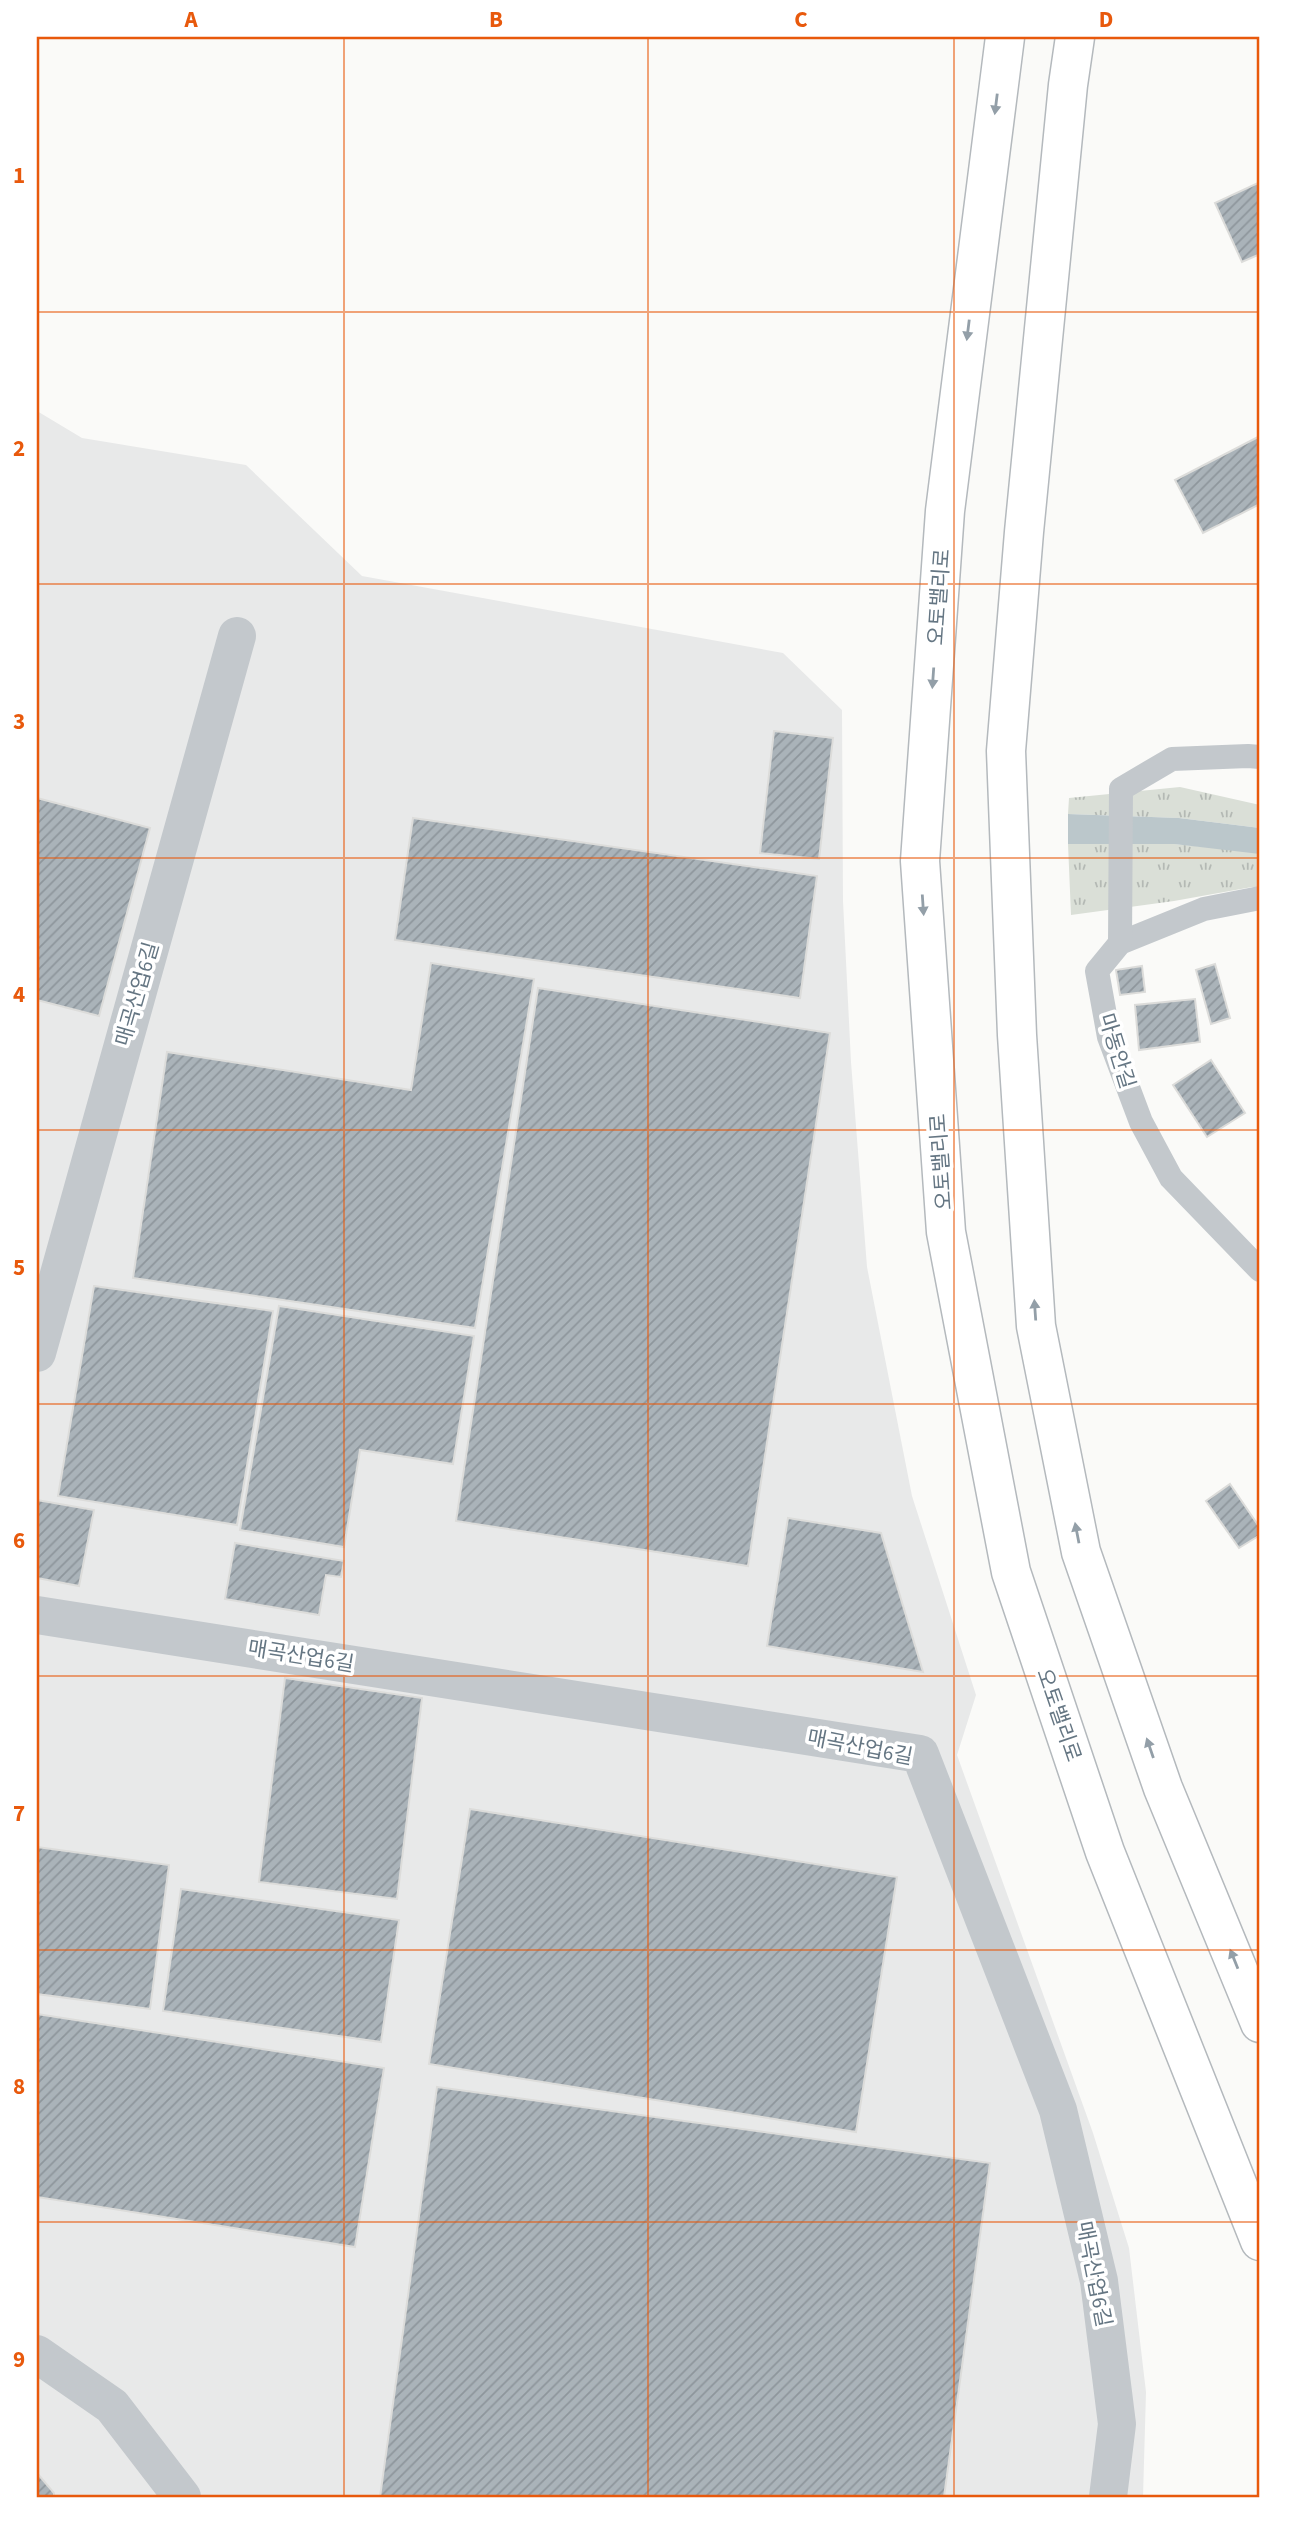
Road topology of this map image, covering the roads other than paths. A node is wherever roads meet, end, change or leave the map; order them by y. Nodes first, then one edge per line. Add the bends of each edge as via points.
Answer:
1 (1005, 37) edge
2 (1075, 37) edge
3 (237, 636) dead end
4 (1260, 757) edge
5 (1260, 898) edge
6 (1120, 943) junction
7 (1260, 1270) edge
8 (37, 1353) edge
9 (37, 1615) edge
10 (1260, 2022) edge
11 (1260, 2241) edge
12 (37, 2354) edge
13 (182, 2497) edge
14 (1108, 2497) edge

1 -> 11 highway, 오토밸리로 via 945,510 920,861 946,1232 1011,1573 1105,1852
10 -> 2 highway via 1163,1788 1081,1552 1036,1326 1017,1035 1006,751
3 - 8 street, 매곡산업6길
4 - 6 lane via 1172,760 1121,789
5 - 6 lane, 마동안길 via 1204,909
6 - 7 lane, 마동안길 via 1097,971 1109,1037 1141,1122 1171,1178
9 - 14 street, 매곡산업6길 via 919,1754 1058,2110 1100,2281 1116,2424
12 - 13 street via 111,2406

